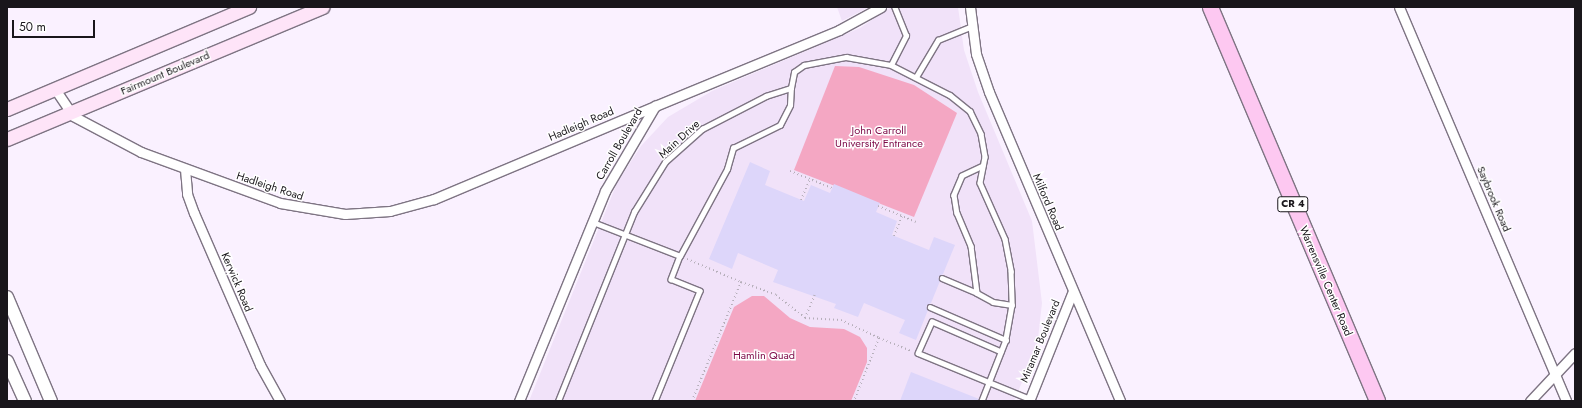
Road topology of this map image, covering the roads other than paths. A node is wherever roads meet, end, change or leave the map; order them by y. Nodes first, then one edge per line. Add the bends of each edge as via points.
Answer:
1 (249, 7) edge
2 (323, 7) edge
3 (881, 7) edge
4 (894, 7) edge
5 (970, 7) edge
6 (1210, 7) edge
7 (1399, 7) edge
8 (971, 27) junction
9 (892, 66) junction
10 (916, 78) junction
11 (792, 88) junction
12 (55, 89) junction
13 (655, 106) junction
14 (7, 109) edge
15 (69, 113) junction
16 (7, 139) edge
17 (983, 166) junction
18 (186, 169) junction
19 (593, 222) junction
20 (625, 234) junction
21 (680, 256) junction
22 (942, 278) dead end
23 (1073, 291) junction
24 (978, 293) junction
25 (7, 297) edge
26 (1012, 305) junction
27 (930, 307) dead end
28 (1006, 340) junction
29 (1002, 352) junction
30 (1575, 353) edge
31 (7, 361) edge
32 (1554, 371) junction
33 (989, 382) junction
34 (1029, 400) edge
35 (24, 401) edge
36 (51, 401) edge
37 (280, 401) edge
38 (519, 401) edge
39 (558, 401) edge
40 (655, 401) edge
41 (982, 401) edge
42 (1120, 401) edge
43 (1377, 401) edge
44 (1530, 401) edge
45 (1566, 401) edge

1 - 12 main road
2 - 15 main road, Fairmount Boulevard
3 - 13 street, Carroll Boulevard via 845,27
4 - 9 lane via 906,36
5 - 8 street, Milford Road
6 - 43 main road, Warrensville Center Road / CR 4
7 - 32 street, Saybrook Road
8 - 10 lane via 938,40
8 - 23 street, Milford Road via 989,92
9 - 10 lane
9 - 11 lane via 846,57 826,59 794,72
10 - 17 lane via 950,95 970,111 981,134
11 - 20 lane, Main Drive via 766,96 702,129 682,146 650,182
11 - 21 lane via 790,105 780,125 733,148 727,169
12 - 14 main road
12 - 15 street
13 - 18 street, Hadleigh Road via 451,193 420,204 376,213 297,208
13 - 19 street, Carroll Boulevard via 622,159
15 - 16 main road, Fairmount Boulevard
15 - 18 street, Hadleigh Road via 141,152
17 - 24 lane via 962,176 954,195 956,214 971,246
17 - 26 lane via 980,183 1005,239 1011,271
18 - 37 street, Kerwick Road via 194,213 263,372
19 - 20 lane
19 - 38 street, Carroll Boulevard
20 - 21 lane
20 - 39 lane, Main Drive
21 - 40 lane via 671,279 700,291
22 - 24 lane
23 - 34 street, Miramar Boulevard
23 - 42 street, Milford Road
24 - 26 lane via 993,302
25 - 36 street
26 - 28 lane
27 - 28 lane
28 - 29 lane
29 - 33 lane
29 - 33 lane via 932,322 918,353
30 - 32 street
31 - 35 street
32 - 44 street
32 - 45 street, Saybrook Road
33 - 34 lane
33 - 41 lane

